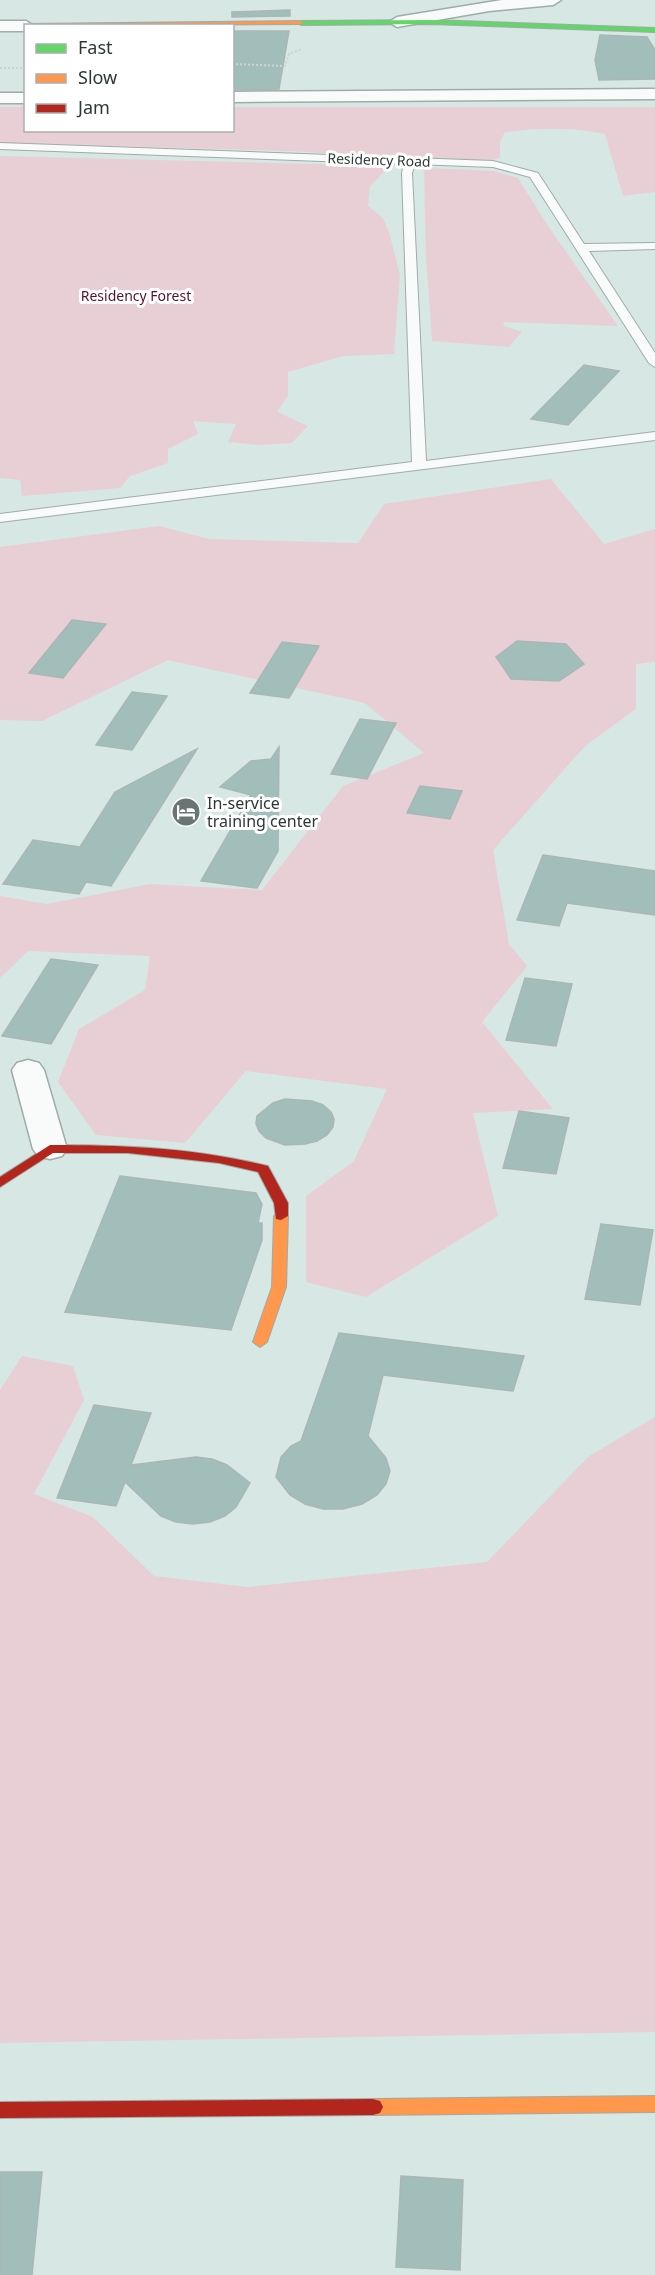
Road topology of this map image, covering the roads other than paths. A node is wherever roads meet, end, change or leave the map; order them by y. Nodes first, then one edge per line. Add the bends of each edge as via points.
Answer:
1 (553, 0) edge
2 (397, 22) junction
3 (212, 24) edge
4 (0, 26) edge
5 (24, 26) edge
6 (655, 30) edge
7 (655, 94) edge
8 (234, 97) edge
9 (0, 98) edge
10 (24, 98) edge
11 (0, 146) edge
12 (410, 161) junction
13 (655, 246) edge
14 (579, 248) junction
15 (655, 363) edge
16 (655, 436) edge
17 (418, 466) junction
18 (0, 518) edge
19 (28, 1070) dead end
20 (50, 1149) junction
21 (0, 1183) edge
22 (260, 1342) dead end
23 (655, 2104) edge
24 (0, 2110) edge

1 - 2 street
2 - 3 street
2 - 6 street
4 - 5 street
7 - 8 street
9 - 10 street
11 - 12 lane, Residency Road
12 - 14 lane, Residency Road via 493,165 534,175
12 - 17 lane via 407,173
13 - 14 lane
14 - 15 lane, Residency Road
16 - 17 lane
17 - 18 lane
19 - 20 street
20 - 21 street
20 - 22 street via 128,1149 263,1169 281,1203 281,1242 279,1287
23 - 24 street

